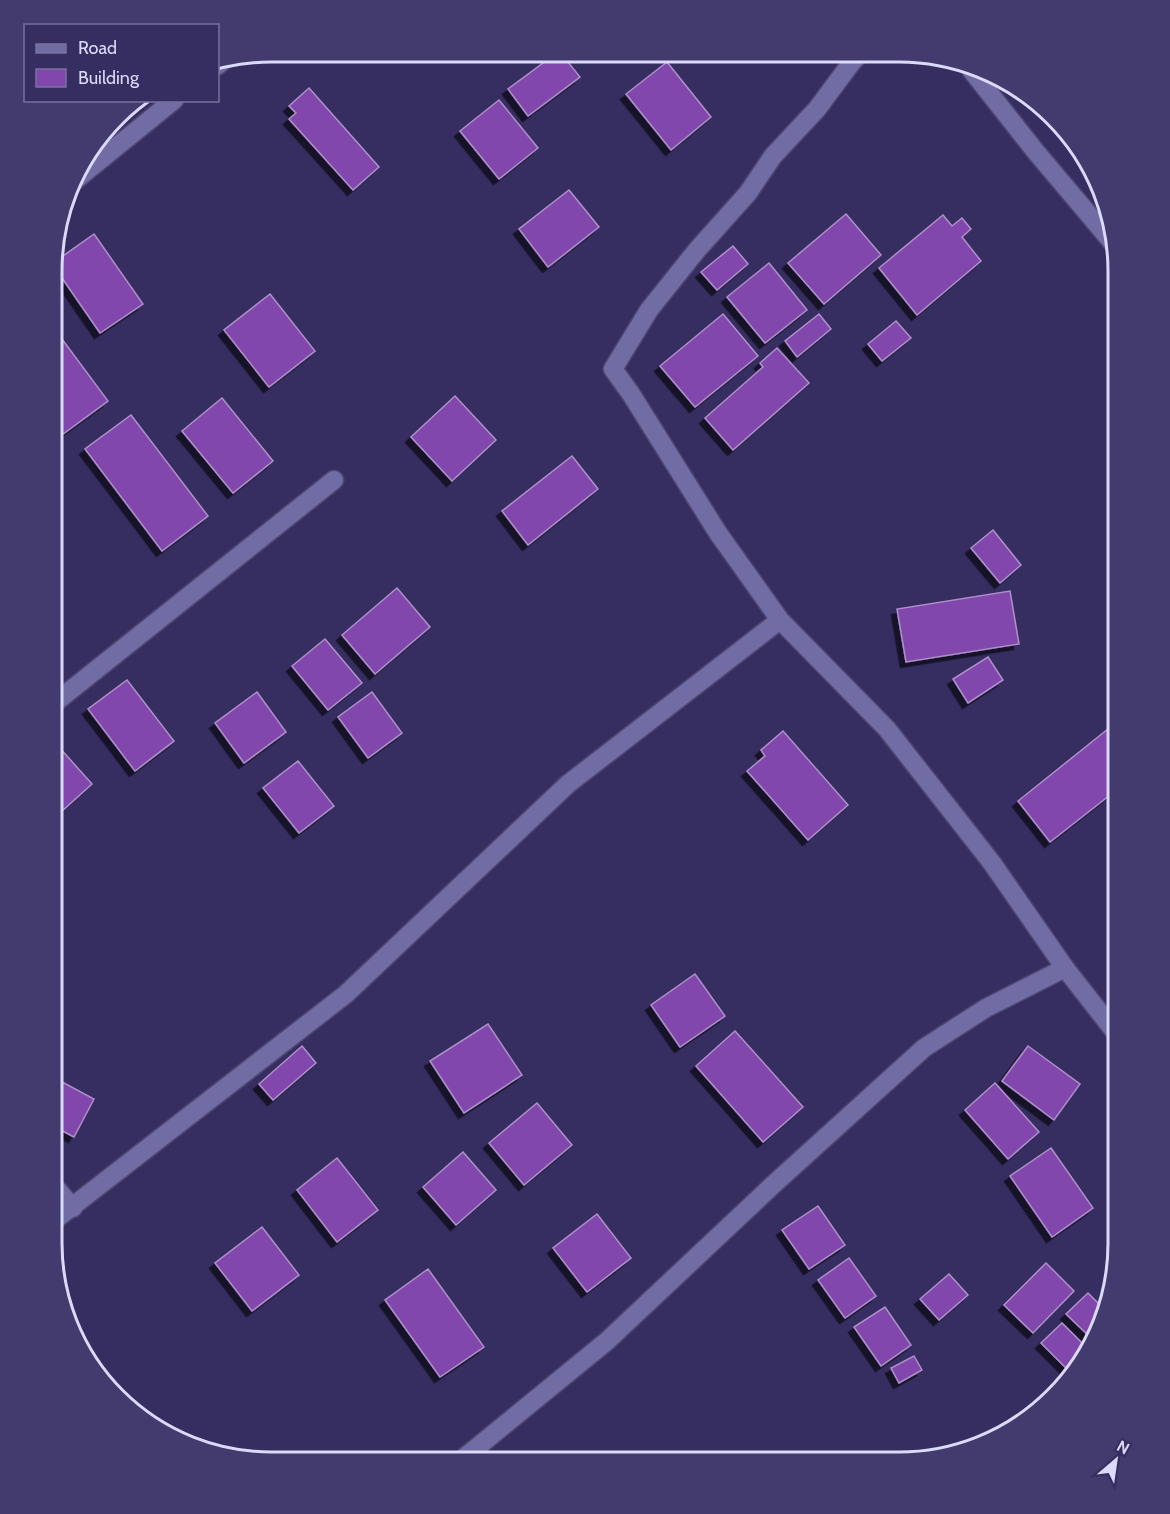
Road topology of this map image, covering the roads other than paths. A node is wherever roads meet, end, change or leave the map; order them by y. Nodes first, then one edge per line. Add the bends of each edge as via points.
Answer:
1 (854, 62) edge
2 (976, 76) edge
3 (172, 102) edge
4 (88, 170) edge
5 (1105, 233) edge
6 (334, 480) dead end
7 (780, 620) junction
8 (62, 697) edge
9 (1065, 968) junction
10 (1108, 1023) edge
11 (62, 1195) edge
12 (73, 1208) junction
13 (62, 1216) edge
14 (471, 1452) edge

1 - 7 street via 649,310 613,369 718,533
2 - 5 street
3 - 4 street
6 - 8 street
7 - 9 street via 886,729 992,863
7 - 12 street via 568,784 346,994
9 - 10 street
9 - 14 street via 986,1008 924,1048 607,1341
11 - 12 street
12 - 13 street

